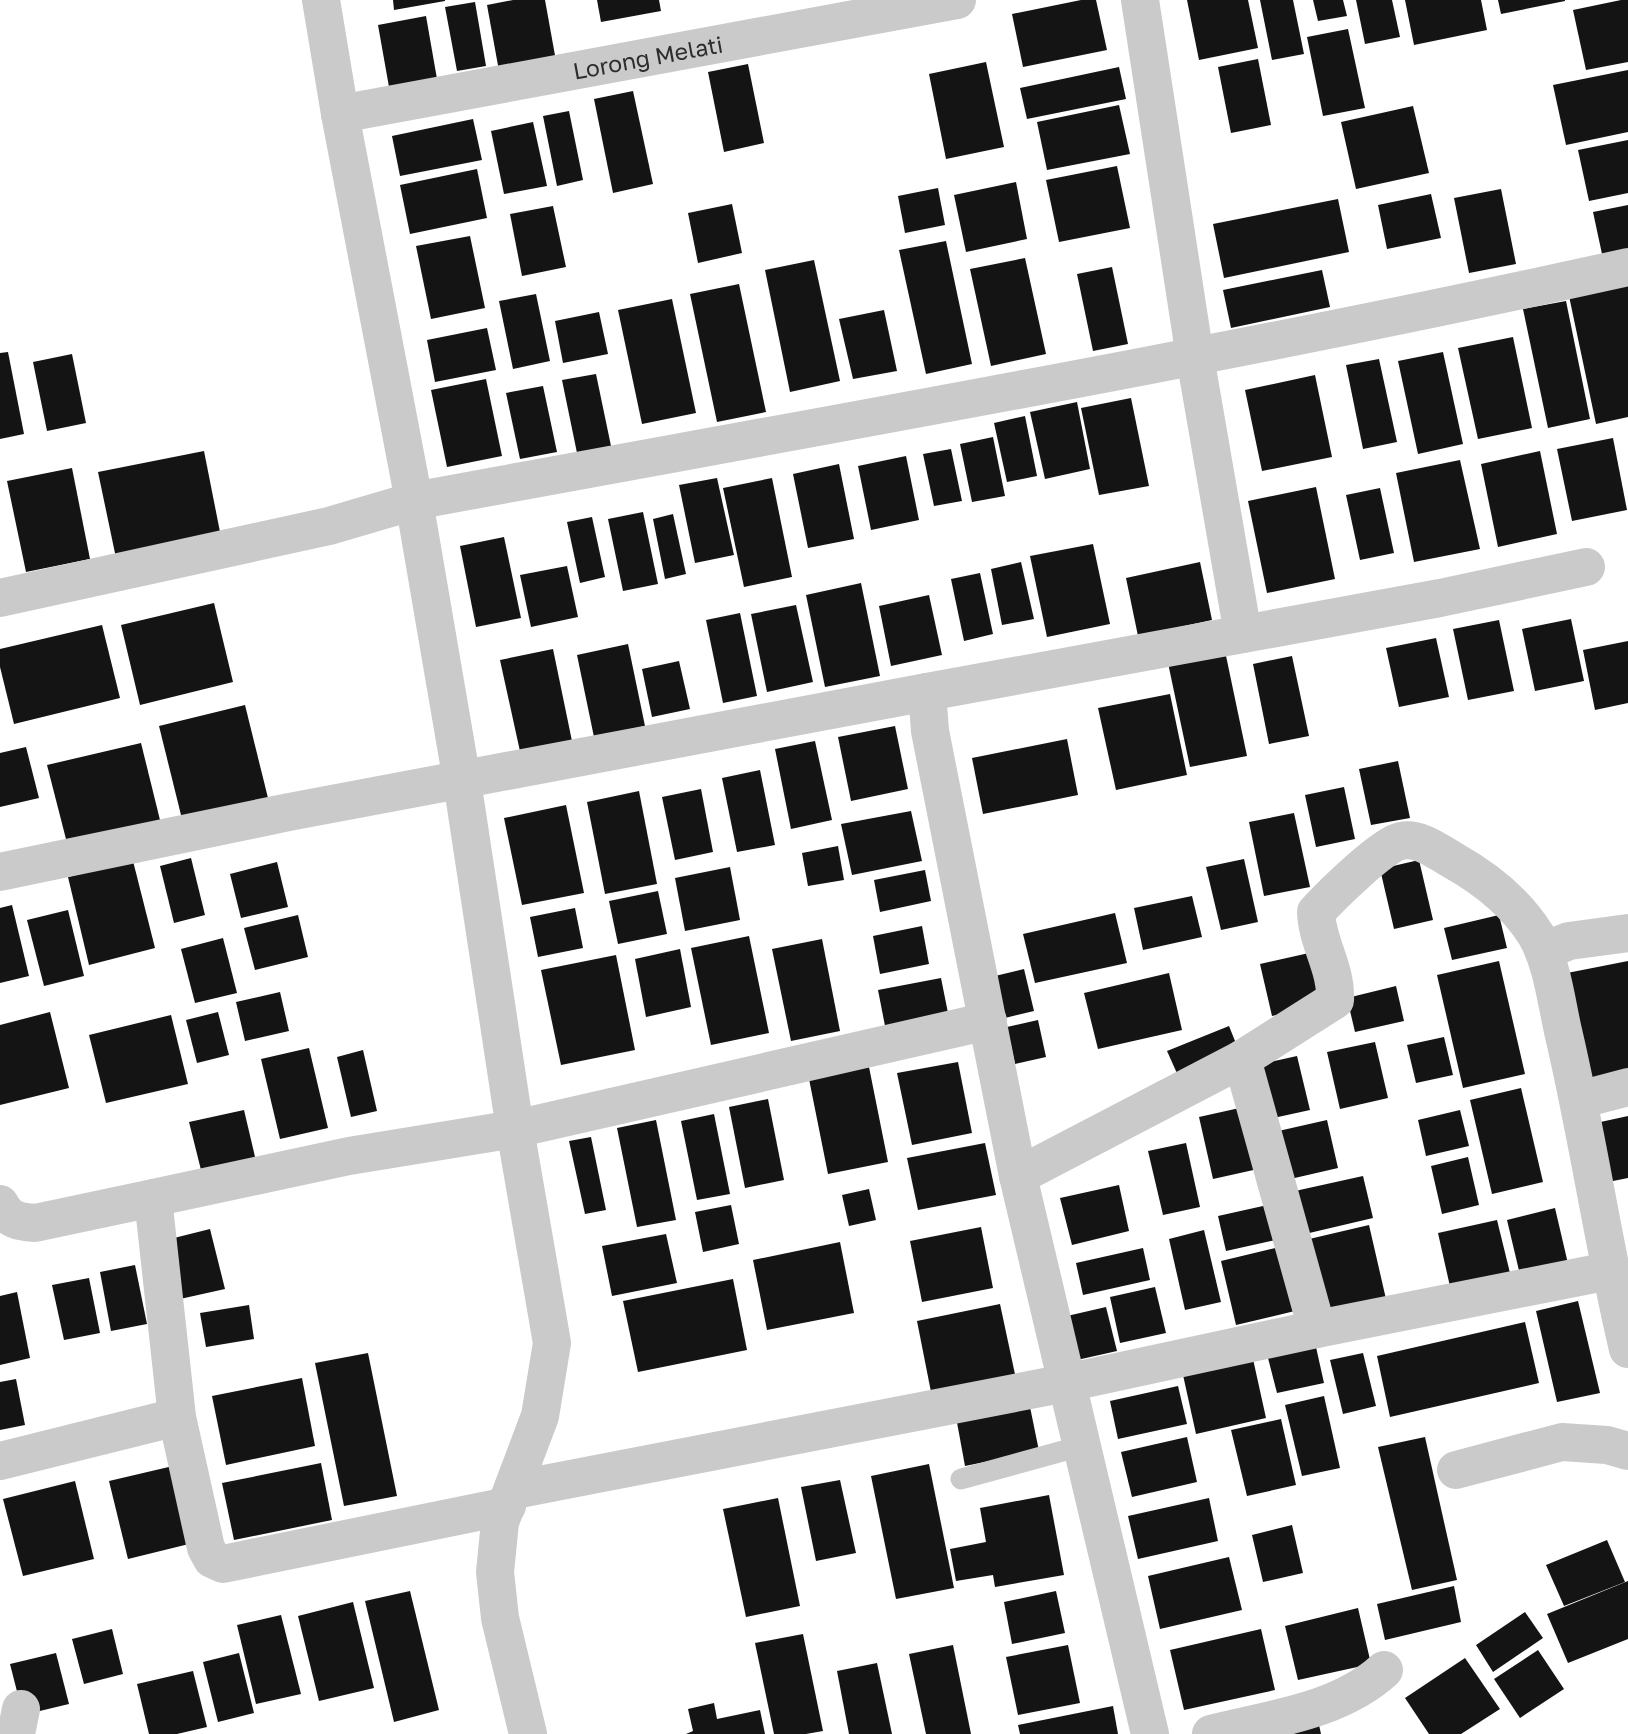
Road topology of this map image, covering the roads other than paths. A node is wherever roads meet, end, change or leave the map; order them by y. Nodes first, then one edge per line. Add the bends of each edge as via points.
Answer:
1 (321, 0) edge
2 (957, 0) edge
3 (1140, 0) edge
4 (340, 114) junction
5 (1628, 267) edge
6 (1195, 357) junction
7 (414, 500) junction
8 (1586, 567) dead end
9 (0, 598) edge
10 (1243, 634) junction
11 (927, 692) junction
12 (462, 781) junction
13 (0, 872) edge
14 (1628, 933) edge
15 (1544, 951) junction
16 (988, 1021) junction
17 (1242, 1059) junction
18 (1628, 1087) edge
19 (1579, 1096) junction
20 (515, 1129) junction
21 (1018, 1175) junction
22 (153, 1198) junction
23 (0, 1204) edge
24 (1609, 1271) junction
25 (1317, 1329) junction
26 (1628, 1349) edge
27 (1066, 1383) junction
28 (177, 1417) junction
29 (1081, 1446) junction
30 (1628, 1451) edge
31 (0, 1461) edge
32 (1456, 1470) dead end
33 (961, 1479) dead end
34 (511, 1498) junction
35 (1384, 1670) dead end
36 (528, 1734) edge
37 (1150, 1734) edge
38 (1211, 1734) edge

1 - 4 street
2 - 4 street, Lorong Melati
3 - 6 street
4 - 7 street
5 - 6 street
6 - 7 street
6 - 10 street
7 - 9 street via 328,526
7 - 12 street
8 - 10 street
10 - 11 street
11 - 12 street
11 - 16 street via 930,731
12 - 13 street
12 - 20 street
14 - 15 street via 1569,941
15 - 17 street via 1524,917 1476,874 1417,841 1399,841 1316,912 1316,928 1336,985 1335,1000
15 - 19 street
16 - 20 street
16 - 21 street
17 - 21 street
17 - 25 street
18 - 19 street
19 - 24 street
20 - 22 street via 349,1156
20 - 34 street via 552,1343 540,1416
21 - 27 street
22 - 23 street via 35,1223 17,1222
22 - 28 street
24 - 25 street
24 - 26 street
25 - 27 street
27 - 29 street
27 - 34 street
28 - 31 street
28 - 34 street via 206,1548 212,1559 223,1564
29 - 33 lane
29 - 37 street
30 - 32 street via 1562,1442
34 - 36 street via 500,1522 495,1572 500,1618
35 - 38 street via 1342,1699

